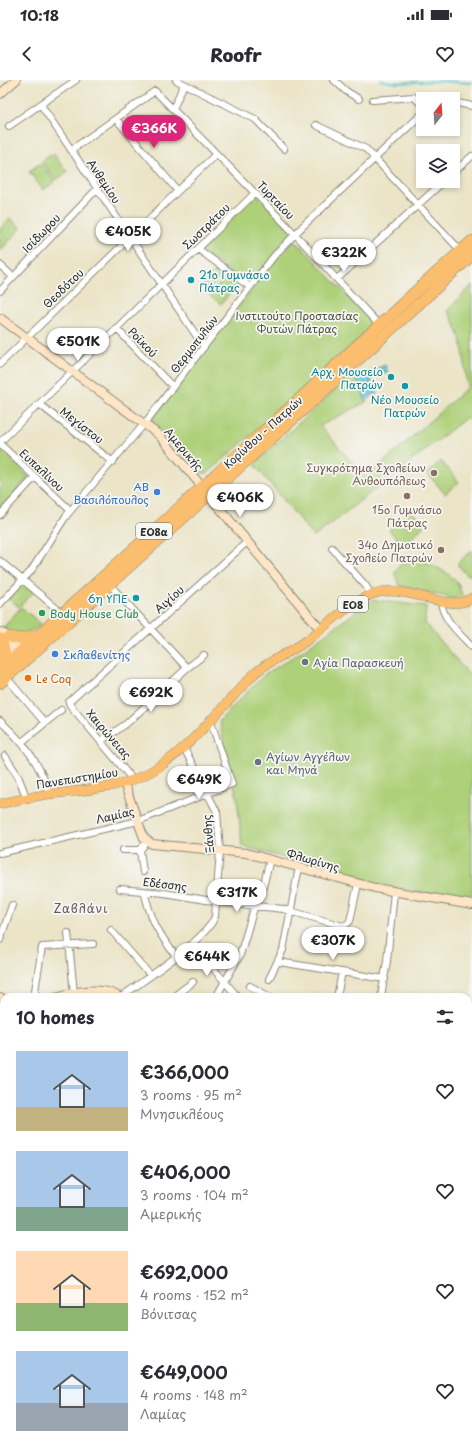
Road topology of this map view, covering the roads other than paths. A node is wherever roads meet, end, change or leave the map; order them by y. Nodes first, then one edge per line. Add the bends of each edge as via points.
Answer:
1 (16, 80) edge
2 (75, 80) edge
3 (177, 80) edge
4 (334, 80) edge
5 (184, 84) junction
6 (0, 94) edge
7 (359, 99) dead end
8 (416, 99) edge
9 (372, 100) dead end
10 (460, 103) edge
11 (41, 105) junction
12 (472, 106) edge
13 (173, 109) junction
14 (116, 119) junction
15 (416, 120) edge
16 (9, 126) dead end
17 (316, 126) dead end
18 (284, 149) dead end
19 (71, 150) junction
20 (216, 154) junction
21 (472, 156) edge
22 (375, 158) junction
23 (460, 167) edge
24 (436, 188) edge
25 (97, 189) junction
26 (178, 191) junction
27 (255, 193) junction
28 (418, 205) junction
29 (295, 234) junction
30 (130, 237) junction
31 (472, 241) edge
32 (198, 248) junction
33 (461, 251) junction
34 (472, 255) edge
35 (0, 265) edge
36 (13, 277) junction
37 (337, 279) junction
38 (162, 284) junction
39 (250, 287) junction
40 (0, 291) edge
41 (0, 318) edge
42 (379, 325) junction
43 (116, 328) junction
44 (27, 337) junction
45 (204, 347) junction
46 (0, 364) edge
47 (73, 371) junction
48 (173, 387) junction
49 (39, 404) junction
50 (145, 423) junction
51 (0, 443) edge
52 (113, 462) junction
53 (34, 477) junction
54 (205, 491) junction
55 (70, 510) junction
56 (0, 515) edge
57 (247, 542) junction
58 (332, 548) dead end
59 (0, 561) edge
60 (23, 580) junction
61 (109, 584) junction
62 (371, 595) junction
63 (472, 598) edge
64 (441, 601) junction
65 (0, 604) edge
66 (62, 613) junction
67 (151, 629) junction
68 (320, 629) junction
69 (2, 635) edge
70 (38, 635) junction
71 (472, 648) edge
72 (23, 655) junction
73 (204, 655) dead end
74 (187, 668) junction
75 (2, 675) edge
76 (69, 702) joint
77 (61, 710) dead end
78 (210, 719) junction
79 (0, 721) edge
80 (45, 723) junction
81 (101, 741) junction
82 (22, 742) junction
83 (184, 748) junction
84 (6, 756) dead end
85 (133, 780) junction
86 (124, 783) junction
87 (49, 794) junction
88 (206, 794) junction
89 (27, 799) junction
90 (0, 804) edge
91 (138, 821) junction
92 (147, 842) junction
93 (123, 850) dead end
94 (140, 850) junction
95 (220, 850) junction
96 (0, 853) edge
97 (270, 859) junction
98 (299, 867) junction
99 (143, 872) dead end
100 (358, 884) junction
101 (263, 887) dead end
102 (120, 889) dead end
103 (144, 891) junction
104 (394, 892) junction
105 (218, 902) junction
106 (255, 905) junction
107 (472, 905) edge
108 (12, 906) dead end
109 (291, 911) junction
110 (111, 930) dead end
111 (68, 933) dead end
112 (0, 940) edge
113 (93, 944) dead end
114 (192, 944) junction
115 (69, 946) junction
116 (176, 956) junction
117 (279, 962) junction
118 (342, 972) junction
119 (150, 975) junction
120 (269, 979) dead end
121 (385, 979) junction
122 (193, 982) dead end
123 (224, 982) junction
124 (250, 986) dead end
125 (35, 993) edge
126 (74, 993) joint
127 (110, 993) edge
128 (125, 993) edge
129 (178, 993) edge
130 (218, 993) edge
131 (234, 993) edge
132 (263, 993) edge
133 (338, 993) edge
134 (382, 993) edge

1 - 6 street
2 - 11 street
3 - 5 street
4 - 7 street
5 - 13 street
5 - 18 street via 255,119
8 - 9 street via 414,97
10 - 12 street
11 - 16 street
11 - 19 street, Ανθεμίου
13 - 14 street, Τυρταίου via 155,91
13 - 20 street, Τυρταίου
14 - 19 street
14 - 26 street
15 - 22 street, Θερμοπυλών
17 - 22 street via 363,147
19 - 25 street, Ανθεμίου
20 - 26 street, Θεοδότου
20 - 27 street, Τυρταίου
21 - 23 street
22 - 28 street
22 - 29 street, Θερμοπυλών
24 - 28 street
25 - 30 street, Ανθεμίου
25 - 36 street, Ισίδωρου
26 - 30 street, Θεοδότου
27 - 29 street, Τυρταίου
27 - 32 street, Σωστράτου
28 - 33 street
28 - 37 street
29 - 37 street, Τυρταίου
29 - 39 street, Θερμοπυλών
30 - 38 street, Ανθεμίου
30 - 44 street, Θεοδότου
31 - 33 highway, Κορίνθου - Πατρών / ΕΟ8α
32 - 38 street, Σωστράτου
32 - 39 street
33 - 42 highway, Κορίνθου - Πατρών / ΕΟ8α
34 - 54 highway, Κορίνθου - Πατρών / ΕΟ8α
35 - 36 street
36 - 40 street, Ισίδωρου
37 - 42 street, Τυρταίου
38 - 43 street, Σωστράτου
38 - 45 street, Ανθεμίου
39 - 45 street, Θερμοπυλών
41 - 44 street, Αμερικής
42 - 54 highway, Κορίνθου - Πατρών / ΕΟ8α
43 - 47 street, Σωστράτου
43 - 48 street, Ροϊκού
44 - 46 street, Θεοδότου
44 - 47 street, Αμερικής
45 - 48 street, Θερμοπυλών
47 - 49 street, Σωστράτου
47 - 50 street, Αμερικής
48 - 50 street, Θερμοπυλών
49 - 51 street, Σωστράτου
49 - 52 street, Μεγίστου
50 - 52 street, Θερμοπυλών
50 - 54 street, Αμερικής via 170,447
51 - 53 street, Ευπαλίνου
52 - 55 street, Θερμοπυλών
53 - 55 street, Ευπαλίνου
53 - 56 street
54 - 57 street, Αμερικής
54 - 61 highway, Κορίνθου - Πατρών / ΕΟ8α
54 - 66 highway, Κορίνθου - Πατρών / ΕΟ8α
55 - 60 street, Θερμοπυλών
57 - 67 street, Αιγίου
57 - 68 street, Αμερικής
58 - 62 street
59 - 60 street
60 - 65 street, Θερμοπυλών
60 - 66 street
61 - 67 street
61 - 72 highway, Κορίνθου - Πατρών / ΕΟ8α
62 - 64 main road, Πανεπιστημίου / ΕΟ8 via 382,591 413,593
62 - 68 main road, Πανεπιστημίου / ΕΟ8 via 345,608
63 - 64 main road, Πανεπιστημίου / ΕΟ8 via 461,604
64 - 71 street via 446,617
66 - 70 highway, Κορίνθου - Πατρών / ΕΟ8α
67 - 74 street
67 - 76 street, Αιγίου
68 - 78 main road, Πανεπιστημίου / ΕΟ8 via 258,670
69 - 70 highway via 21,639
69 - 72 street
69 - 75 highway via 5,652
70 - 72 highway, Κορίνθου - Πατρών / ΕΟ8α
72 - 75 highway, Κορίνθου - Πατρών / ΕΟ8α
73 - 74 street
74 - 81 street via 126,724
75 - 80 street
76 - 81 street, Χαιρώνειας
77 - 80 street
78 - 83 main road, Πανεπιστημίου / ΕΟ8
78 - 88 street, Λαμίας via 232,784
79 - 82 street
80 - 82 street
81 - 85 street, Χαιρώνειας
82 - 87 street via 43,775
83 - 85 main road, Πανεπιστημίου / ΕΟ8 via 164,764
83 - 88 street, Ξάνθης
84 - 89 street via 18,776
85 - 86 main road, Πανεπιστημίου / ΕΟ8
86 - 87 main road, Πανεπιστημίου / ΕΟ8
86 - 91 street
87 - 89 main road, Πανεπιστημίου / ΕΟ8
88 - 91 street, Λαμίας
88 - 95 street, Ξάνθης via 216,812
89 - 90 main road, Πανεπιστημίου / ΕΟ8
91 - 92 street
91 - 96 street, Λαμίας
92 - 94 street
92 - 95 street, Φλωρίνης
93 - 94 street
94 - 99 street
95 - 97 street, Φλωρίνης
95 - 105 street, Ξάνθης
97 - 98 street, Φλωρίνης
97 - 101 street
98 - 100 street, Φλωρίνης
98 - 109 street
100 - 104 street, Φλωρίνης
100 - 109 street, Εδέσσης via 348,924 343,926
102 - 103 street, Εδέσσης
103 - 105 street, Εδέσσης
103 - 116 street via 157,932
104 - 107 street, Φλωρίνης
104 - 121 street
105 - 106 street, Εδέσσης
105 - 114 street, Ξάνθης via 213,923
106 - 109 street, Εδέσσης
106 - 123 street via 240,955
108 - 112 street
109 - 117 street via 284,950
110 - 119 street
111 - 115 street
113 - 115 street
114 - 116 street, Ξάνθης
114 - 123 street
115 - 125 street via 42,948
115 - 126 street
116 - 119 street, Ξάνθης
117 - 118 street
117 - 120 street
118 - 121 street
118 - 133 street
119 - 128 street, Ξάνθης
121 - 134 street
122 - 129 street
123 - 130 street
123 - 131 street
124 - 132 street
126 - 127 street

